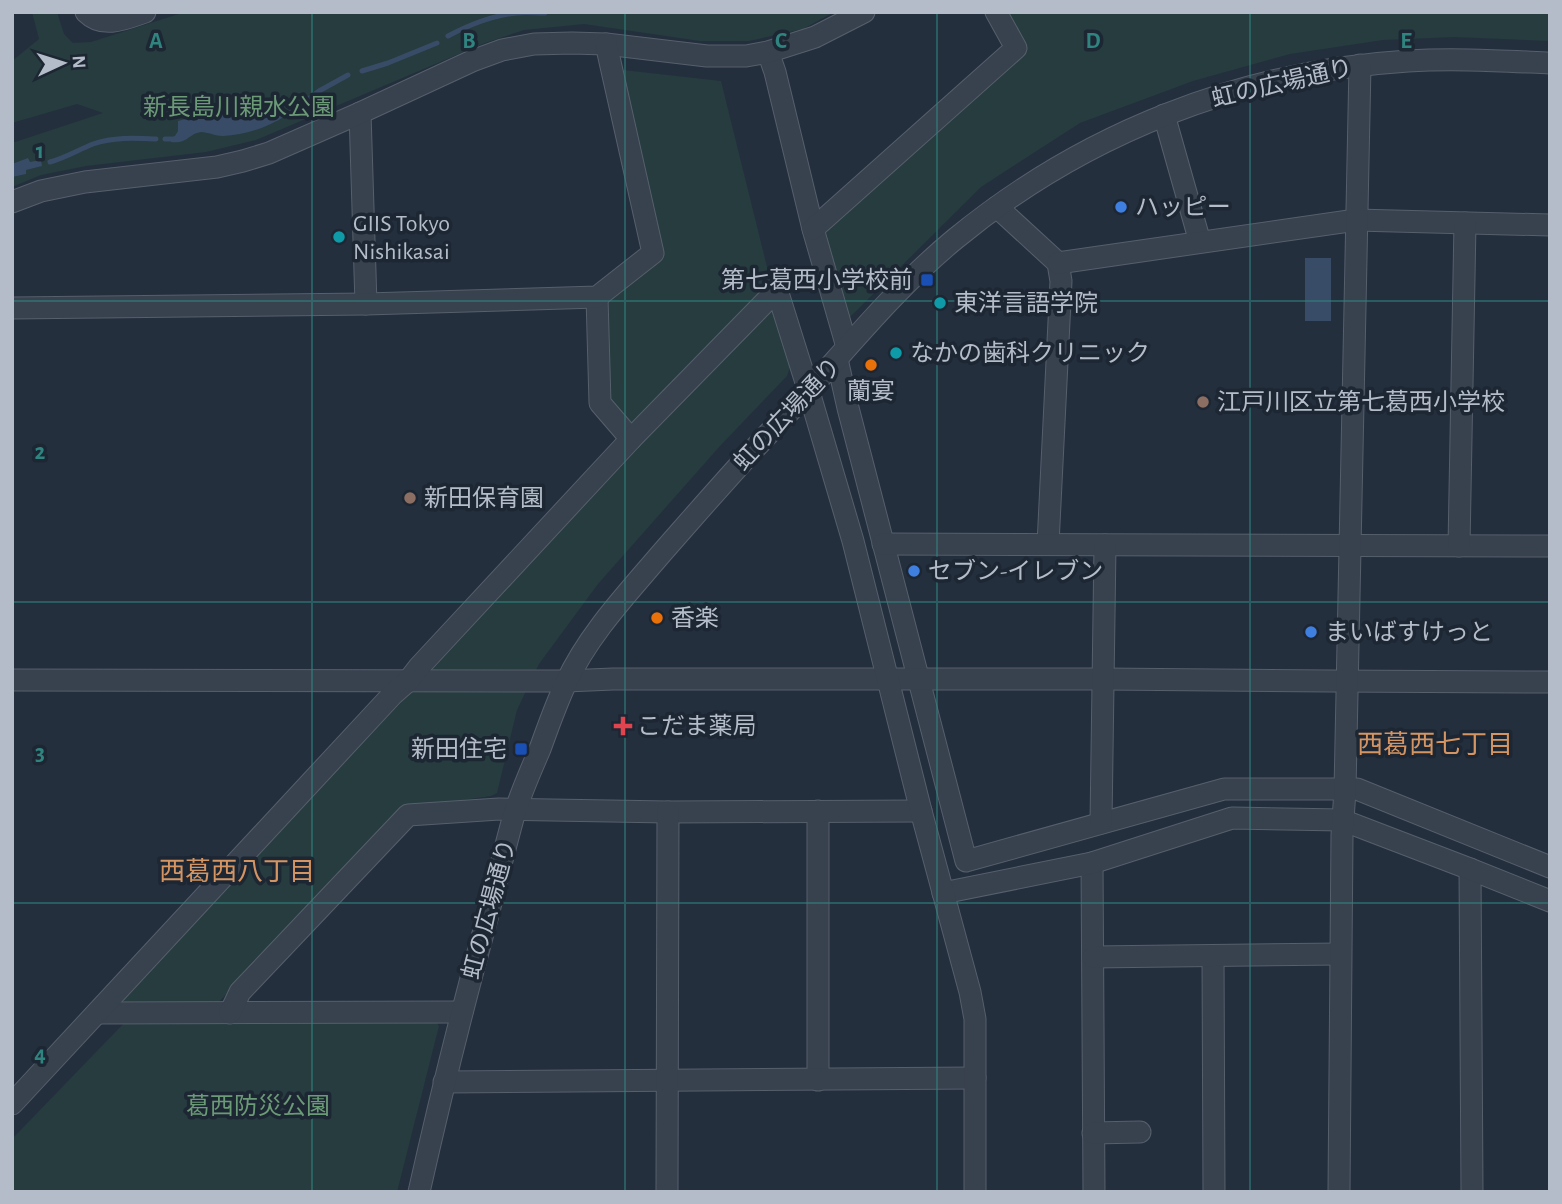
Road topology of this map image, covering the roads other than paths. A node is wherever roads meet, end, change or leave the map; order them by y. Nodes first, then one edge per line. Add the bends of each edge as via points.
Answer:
1 (86, 12) edge
2 (145, 12) edge
3 (864, 12) edge
4 (996, 12) edge
5 (606, 44) junction
6 (768, 52) junction
7 (1550, 63) edge
8 (1360, 65) junction
9 (360, 113) junction
10 (1164, 115) junction
11 (12, 202) edge
12 (997, 207) junction
13 (1356, 220) junction
14 (1465, 223) junction
15 (1550, 225) edge
16 (813, 229) junction
17 (1200, 242) junction
18 (1058, 263) junction
19 (597, 297) junction
20 (366, 304) junction
21 (12, 308) edge
22 (842, 353) junction
23 (809, 392) junction
24 (631, 439) junction
25 (883, 544) junction
26 (1048, 544) junction
27 (1105, 545) junction
28 (1350, 545) junction
29 (1459, 546) junction
30 (1550, 546) edge
31 (888, 679) junction
32 (918, 679) junction
33 (1103, 679) junction
34 (12, 680) edge
35 (409, 680) junction
36 (566, 681) junction
37 (1347, 681) junction
38 (1550, 681) edge
39 (1345, 790) junction
40 (516, 810) junction
41 (818, 811) junction
42 (921, 811) junction
43 (668, 812) junction
44 (1342, 820) junction
45 (1101, 823) junction
46 (1092, 863) junction
47 (1550, 867) edge
48 (1470, 869) junction
49 (943, 893) junction
50 (1550, 901) edge
51 (1340, 954) junction
52 (1213, 956) junction
53 (1093, 957) junction
54 (462, 1012) junction
55 (97, 1013) junction
56 (230, 1013) junction
57 (975, 1078) junction
58 (818, 1080) junction
59 (668, 1081) junction
60 (444, 1082) junction
61 (12, 1104) edge
62 (1140, 1132) dead end
63 (1093, 1133) junction
64 (419, 1192) edge
65 (667, 1192) edge
66 (975, 1192) edge
67 (1094, 1192) edge
68 (1214, 1192) edge
69 (1339, 1192) edge
70 (1472, 1192) edge

1 - 2 street via 115,22
3 - 6 street via 815,37
4 - 16 street via 1016,48
5 - 6 street via 707,56
5 - 9 street via 534,44 502,50
5 - 19 street via 653,253
6 - 16 street
7 - 8 street, 虹の広場通り via 1461,59
8 - 10 street, 虹の広場通り via 1260,83
8 - 13 street
9 - 11 street via 243,161 85,183
9 - 20 street
10 - 12 street, 虹の広場通り via 1077,156
10 - 17 street
12 - 18 street
12 - 22 street, 虹の広場通り via 915,275
13 - 14 street
13 - 17 street
13 - 28 street
14 - 15 street
14 - 29 street
16 - 22 street
17 - 18 street
18 - 26 street via 1061,281
19 - 20 street
19 - 24 street via 600,403
20 - 21 street
22 - 23 street, 虹の広場通り
22 - 25 street via 848,408
23 - 24 street via 777,290
23 - 31 street
23 - 36 street, 虹の広場通り via 618,603
24 - 35 street
25 - 26 street
25 - 32 street
26 - 27 street
27 - 28 street
27 - 33 street
28 - 29 street
28 - 37 street
29 - 30 street
31 - 32 street
31 - 36 street
31 - 42 street
32 - 33 street
32 - 45 street via 966,861
33 - 37 street
33 - 45 street
34 - 35 street
35 - 36 street
35 - 55 street
36 - 40 street, 虹の広場通り
37 - 38 street
37 - 39 street
39 - 44 street
39 - 45 street via 1224,789
39 - 47 street via 1357,789
40 - 43 street
40 - 54 street, 虹の広場通り
40 - 56 street via 408,815 240,992
41 - 42 street
41 - 43 street
41 - 58 street
42 - 49 street
43 - 59 street
44 - 46 street via 1232,818
44 - 48 street
44 - 51 street
46 - 49 street
46 - 53 street
48 - 50 street
48 - 70 street
49 - 57 street via 975,1019
51 - 52 street
51 - 69 street
52 - 53 street
52 - 68 street
53 - 63 street
54 - 56 street
54 - 60 street, 虹の広場通り
55 - 56 street
55 - 61 street
57 - 58 street
57 - 66 street
58 - 59 street
59 - 60 street
59 - 65 street
60 - 64 street, 虹の広場通り
62 - 63 street
63 - 67 street

